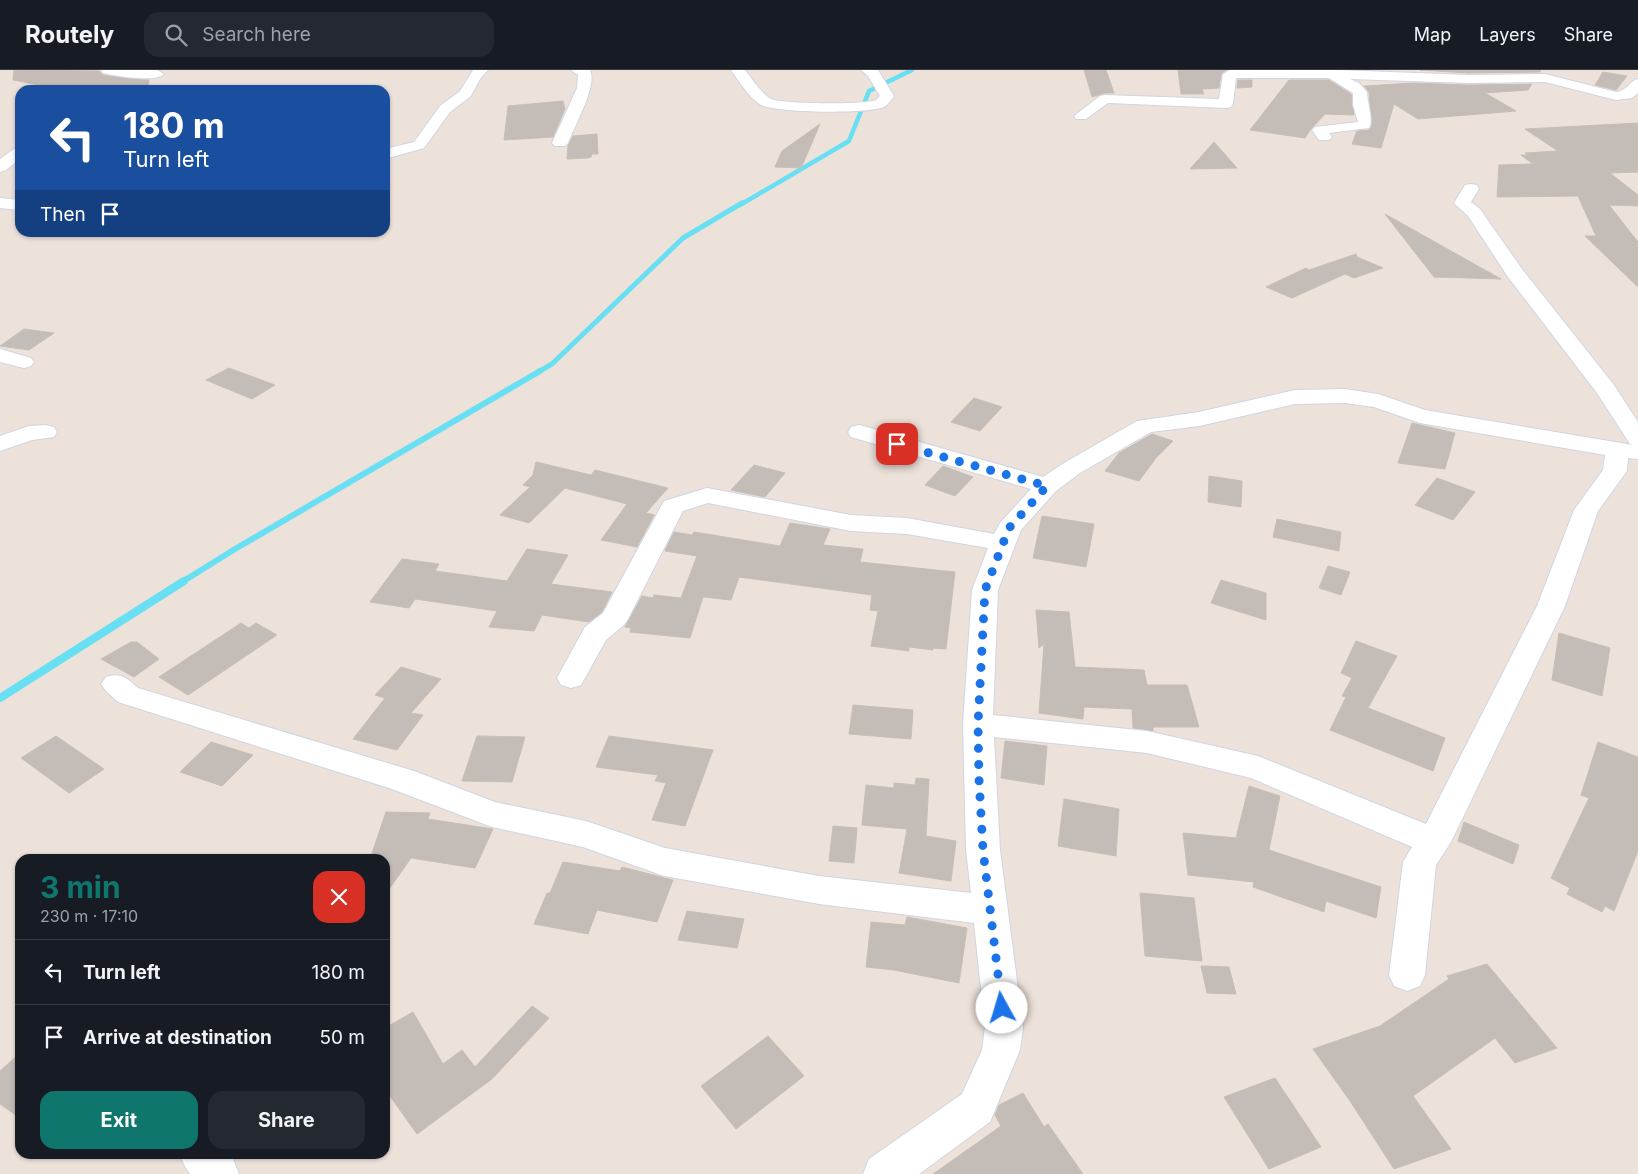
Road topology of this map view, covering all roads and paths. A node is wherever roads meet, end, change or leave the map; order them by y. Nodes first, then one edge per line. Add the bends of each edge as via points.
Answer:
1 (108, 70) edge
2 (481, 70) edge
3 (578, 70) edge
4 (738, 70) edge
5 (876, 71) edge
6 (160, 72) edge
7 (1337, 74) junction
8 (1638, 84) edge
9 (138, 85) edge
10 (1081, 116) dead end
11 (1324, 137) dead end
12 (560, 142) dead end
13 (15, 150) edge
14 (390, 153) edge
15 (0, 167) edge
16 (1471, 189) dead end
17 (0, 203) edge
18 (15, 205) edge
19 (0, 354) edge
20 (24, 362) dead end
21 (46, 432) dead end
22 (859, 432) dead end
23 (0, 444) edge
24 (1631, 447) edge
25 (1047, 486) junction
26 (1003, 543) junction
27 (571, 678) dead end
28 (116, 684) dead end
29 (978, 724) junction
30 (1434, 842) junction
31 (991, 910) junction
32 (1407, 975) dead end
33 (204, 1159) edge
34 (218, 1174) edge
35 (884, 1174) edge

1 - 6 street
2 - 14 street via 466,92 445,108 418,145
3 - 12 street via 585,73 584,88
4 - 5 street via 768,103 815,106 880,104 888,96
6 - 9 street
7 - 8 street via 1545,78 1616,96 1626,96
7 - 10 street via 1230,74 1226,104 1105,99
7 - 11 street via 1334,76 1360,92 1365,122 1356,127 1320,130
13 - 15 street
16 - 24 street via 1462,203 1474,213 1515,273 1606,390
17 - 18 street
19 - 20 street
21 - 23 street via 30,433
22 - 25 street
24 - 25 street via 1420,416 1370,400 1345,396 1295,397 1198,419 1144,426
24 - 30 street via 1586,510 1551,606
25 - 26 street via 1009,528
26 - 27 street via 907,526 851,523 707,495 673,506 614,619 595,634
26 - 29 street via 985,590
28 - 31 street via 128,695 403,780 492,814 586,834 664,862 819,890
29 - 30 street via 1147,742 1258,768
29 - 31 street via 982,841
30 - 32 street via 1420,862
31 - 35 street via 1004,1028 1001,1050 976,1108
33 - 34 street

